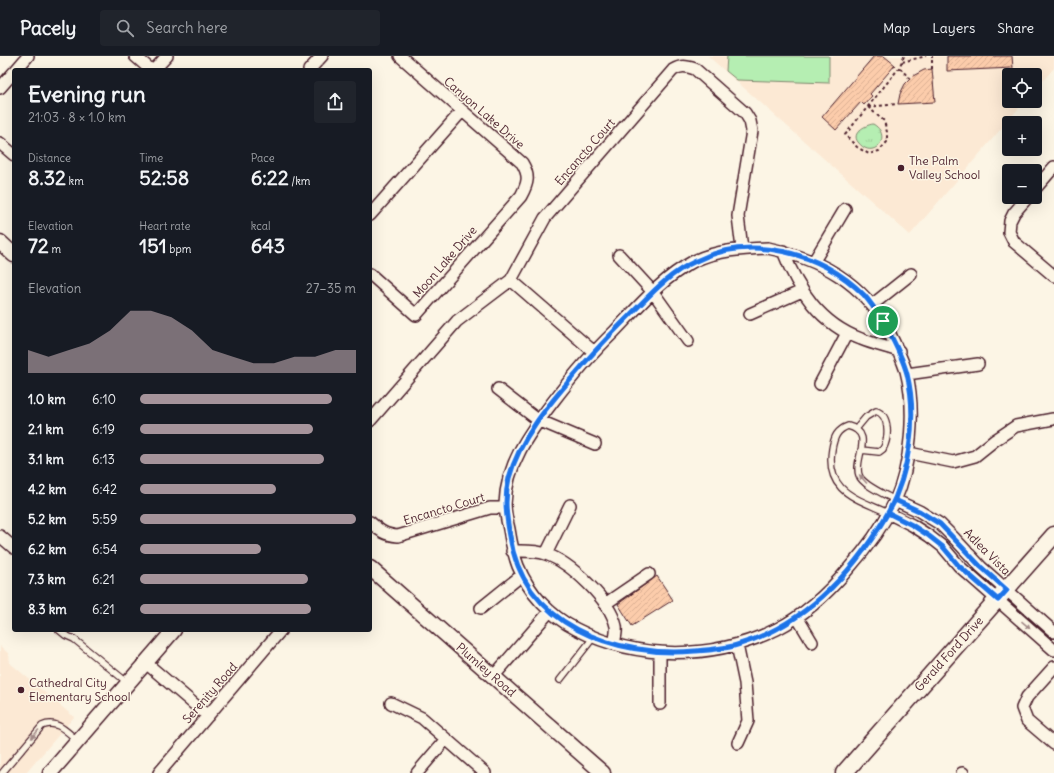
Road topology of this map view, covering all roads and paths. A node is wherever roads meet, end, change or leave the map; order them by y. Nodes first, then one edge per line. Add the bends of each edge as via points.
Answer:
1 (28, 56) edge
2 (135, 56) edge
3 (167, 56) edge
4 (322, 56) edge
5 (400, 56) edge
6 (904, 56) edge
7 (926, 56) edge
8 (932, 56) edge
9 (902, 62) junction
10 (18, 68) edge
11 (150, 68) edge
12 (155, 68) edge
13 (311, 68) edge
14 (899, 68) junction
15 (932, 69) dead end
16 (12, 74) edge
17 (910, 79) dead end
18 (0, 88) edge
19 (898, 104) dead end
20 (868, 106) junction
21 (462, 111) junction
22 (0, 143) edge
23 (12, 153) edge
24 (1054, 167) edge
25 (528, 177) joint
26 (1042, 181) edge
27 (1022, 204) edge
28 (845, 209) dead end
29 (372, 213) edge
30 (0, 242) edge
31 (742, 248) junction
32 (783, 251) junction
33 (12, 253) edge
34 (618, 254) dead end
35 (814, 261) junction
36 (911, 274) dead end
37 (372, 276) edge
38 (1054, 276) edge
39 (511, 280) junction
40 (802, 291) junction
41 (653, 292) junction
42 (872, 305) junction
43 (750, 314) dead end
44 (848, 333) junction
45 (688, 340) dead end
46 (899, 351) junction
47 (594, 352) junction
48 (978, 364) dead end
49 (907, 374) junction
50 (820, 384) dead end
51 (498, 389) dead end
52 (372, 419) edge
53 (1053, 419) edge
54 (538, 420) junction
55 (856, 429) junction
56 (594, 444) dead end
57 (861, 450) junction
58 (909, 453) junction
59 (895, 500) junction
60 (570, 505) dead end
61 (505, 508) junction
62 (888, 513) junction
63 (372, 524) edge
64 (1054, 535) edge
65 (0, 536) edge
66 (12, 546) edge
67 (512, 551) junction
68 (546, 554) junction
69 (372, 570) edge
70 (649, 574) dead end
71 (522, 575) junction
72 (1002, 595) junction
73 (605, 604) junction
74 (481, 608) dead end
75 (550, 612) junction
76 (797, 617) junction
77 (61, 632) edge
78 (172, 632) edge
79 (279, 632) edge
80 (1054, 632) edge
81 (593, 638) junction
82 (812, 642) dead end
83 (614, 644) junction
84 (737, 645) junction
85 (1054, 650) edge
86 (660, 652) junction
87 (146, 663) junction
88 (1054, 668) edge
89 (493, 677) junction
90 (560, 680) dead end
91 (128, 683) junction
92 (391, 703) dead end
93 (660, 704) dead end
94 (208, 716) junction
95 (446, 740) junction
96 (78, 742) junction
97 (738, 743) dead end
98 (1054, 744) edge
99 (2, 773) edge
100 (50, 773) edge
101 (159, 773) edge
102 (417, 773) edge
103 (485, 773) edge
104 (603, 773) edge
105 (844, 773) edge

1 - 10 street
2 - 11 street
3 - 12 street
4 - 13 street
5 - 21 street, Canyon Lake Drive
6 - 9 path
7 - 9 path
8 - 15 path
9 - 14 path
14 - 17 path
14 - 20 path
16 - 18 street
19 - 20 path
20 - 20 path via 845,135 868,154 879,151 887,142 884,120
21 - 25 street, Canyon Lake Drive via 522,163
21 - 29 street
22 - 23 street
24 - 26 street
25 - 37 street, Moon Lake Drive via 521,196 416,315
27 - 38 street via 1010,221 1010,232 1014,242
28 - 35 street
30 - 33 street
31 - 32 street
31 - 39 street, Encancto Court via 738,216 752,131 750,121 745,113 695,69 679,66 545,218
31 - 41 street via 715,253 696,261 680,270
32 - 35 street
32 - 40 street via 791,273
34 - 41 street
35 - 42 street via 847,281
36 - 42 street
39 - 47 street
39 - 52 street, Encancto Court via 457,321
40 - 43 street
40 - 44 street via 817,310
41 - 45 street
41 - 47 street
42 - 46 street
44 - 46 street
44 - 50 street
46 - 49 street
47 - 54 street
48 - 49 street
49 - 58 street via 911,417
51 - 54 street
53 - 58 street via 1016,426 975,456 953,462
54 - 56 street
54 - 61 street via 516,459 506,492
55 - 57 lane via 863,440
55 - 57 lane via 866,417 876,411 886,420 883,449 879,452
55 - 62 lane via 848,426 835,437 830,460 833,474 843,491
59 -> 57 lane via 861,480 858,475
58 - 59 street
59 - 62 street
59 - 72 street, Adlea Vista via 940,524 981,567
60 - 68 street
61 - 63 street, Encancto Court via 490,508 398,536 388,535
61 - 67 street
62 - 72 street, Adlea Vista via 929,536 943,547 959,566
62 - 76 street via 876,535 837,583
64 - 72 main road, Gerald Ford Drive
65 - 66 street
67 - 68 street
67 - 71 street
68 - 73 street via 578,575
69 - 89 street, Plumley Road
70 - 73 street
71 - 74 street
71 - 75 street via 535,596
72 - 80 street, Adlea Vista
72 -> 85 street, Adlea Vista
72 - 105 main road, Gerald Ford Drive
73 - 83 street via 612,614 616,627
75 - 81 street
75 - 89 street
76 - 82 street
76 - 84 street via 777,629
77 - 91 lane via 74,639
78 - 87 street
79 - 94 street, Serenity Road
81 - 83 street
81 - 90 lane
83 - 86 street
84 - 86 street via 707,650
84 - 97 street via 745,683 748,721
86 - 93 street
87 - 91 street
87 - 94 street
88 - 98 street via 1027,697 1022,708 1027,722
89 - 104 street, Plumley Road
91 - 96 street
92 - 95 street via 422,718
94 - 101 street, Serenity Road
95 - 102 street
95 - 103 street
96 -> 99 lane via 61,727 54,724 42,726
96 - 100 street

